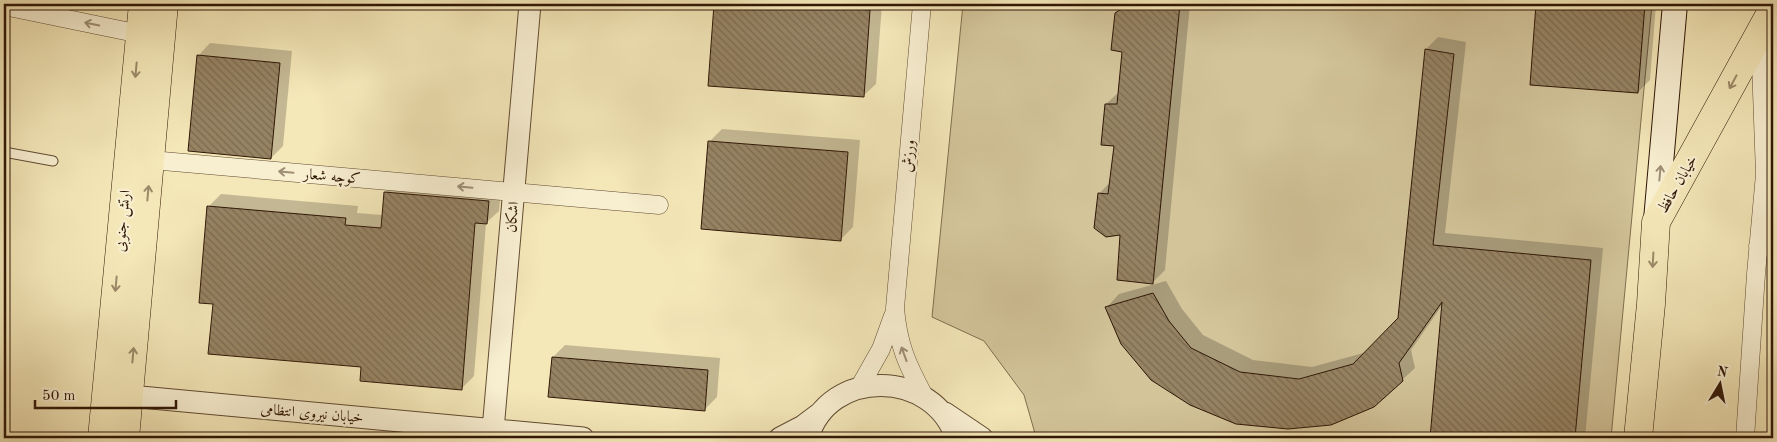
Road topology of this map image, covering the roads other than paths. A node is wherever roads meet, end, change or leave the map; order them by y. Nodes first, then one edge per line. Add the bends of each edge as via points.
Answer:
1 (143, 4) edge
2 (164, 4) edge
3 (530, 4) edge
4 (922, 4) edge
5 (1675, 4) edge
6 (4, 6) edge
7 (1769, 25) edge
8 (140, 34) junction
9 (4, 152) edge
10 (151, 160) junction
11 (53, 161) dead end
12 (514, 191) junction
13 (659, 205) dead end
14 (1656, 222) junction
15 (1766, 247) edge
16 (895, 308) junction
17 (859, 388) junction
18 (130, 396) junction
19 (924, 396) junction
20 (941, 411) junction
21 (822, 412) junction
22 (493, 430) junction
23 (102, 438) edge
24 (125, 438) edge
25 (583, 438) edge
26 (780, 438) edge
27 (808, 438) edge
28 (956, 438) edge
29 (982, 438) edge
30 (1638, 438) edge
31 (1745, 438) edge

1 - 8 main road, ارتش جنوبی
2 - 10 main road, ارتش جنوبی
3 - 12 street, اشکان
4 - 16 street, ورزش
14 -> 5 main road
8 -> 6 street
7 -> 14 main road, خیابان حافظ
7 - 15 street
8 -> 23 main road, ارتش جنوبی
9 - 11 lane
12 -> 10 street, کوچه شعار
18 -> 10 main road, ارتش جنوبی
12 - 13 street, کوچه شعار
12 - 22 street, اشکان
14 -> 30 main road, خیابان حافظ
15 - 31 street
16 - 17 street, ورزش via 881,349
19 -> 16 street, ورزش via 903,353 897,334
17 - 19 street via 881,384
17 - 21 street via 838,398
18 - 22 street, خیابان نیروی انتظامی
18 - 24 main road, ارتش جنوبی
19 - 20 street
20 - 28 street
20 - 29 street
21 - 26 street
21 - 27 street
22 - 25 street, خیابان نیروی انتظامی

